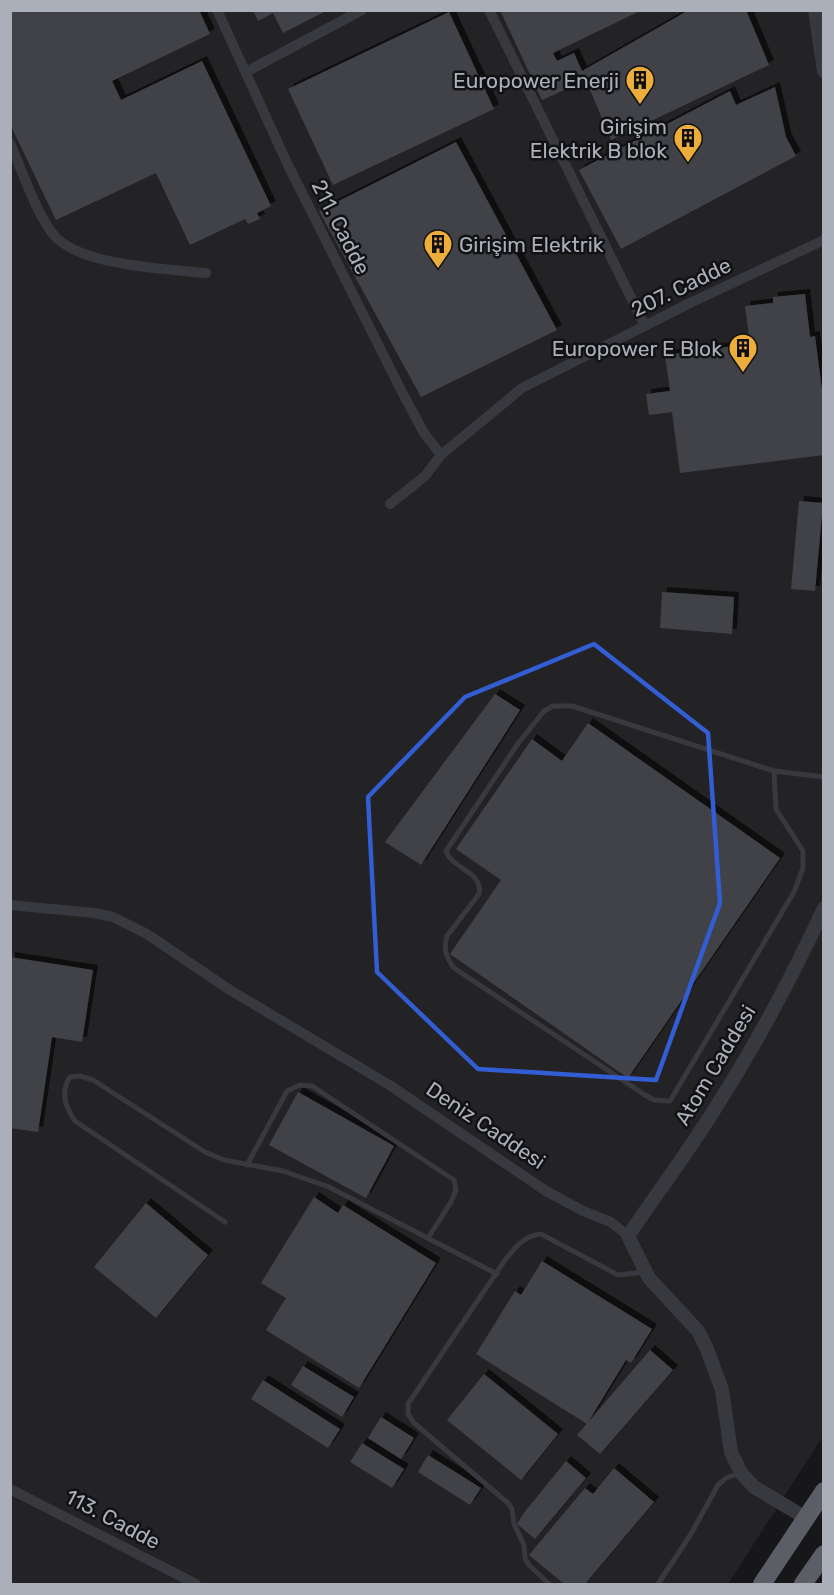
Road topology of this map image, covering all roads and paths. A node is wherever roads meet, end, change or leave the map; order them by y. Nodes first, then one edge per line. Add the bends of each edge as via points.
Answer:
1 (218, 10) edge
2 (362, 10) edge
3 (489, 10) edge
4 (815, 10) edge
5 (821, 38) edge
6 (824, 71) edge
7 (246, 72) junction
8 (10, 142) edge
9 (824, 240) edge
10 (206, 273) dead end
11 (645, 326) junction
12 (441, 455) junction
13 (390, 504) dead end
14 (774, 771) junction
15 (824, 777) edge
16 (10, 905) edge
17 (824, 908) edge
18 (248, 1165) junction
19 (225, 1222) dead end
20 (628, 1236) junction
21 (428, 1238) junction
22 (645, 1272) junction
23 (497, 1274) junction
24 (741, 1473) junction
25 (10, 1489) edge
26 (824, 1491) edge
27 (806, 1518) junction
28 (824, 1554) edge
29 (196, 1584) edge
30 (549, 1584) edge
31 (658, 1584) edge
32 (762, 1584) edge
33 (803, 1584) edge

1 - 7 street, 211. Cadde
2 - 7 street
3 - 11 street
4 - 5 street
5 - 6 street
7 - 12 street, 211. Cadde via 288,165 403,394
8 - 10 street via 46,224 62,243 98,258
9 - 11 street, 207. Cadde
11 - 12 street, 207. Cadde via 522,388
12 - 13 street, 207. Cadde via 425,476
14 - 14 lane via 572,706 554,706 544,711 446,851 449,859 479,881 481,888 447,936 446,957 454,968 645,1095 670,1101 794,892 803,868 803,851 776,809
14 - 15 lane
16 - 20 street, Deniz Caddesi via 113,917 147,934 230,990 391,1086 546,1191 611,1222
17 - 20 street, Atom Caddesi via 757,1040 716,1108
18 - 19 lane via 205,1152 93,1080 70,1077 64,1085 67,1109 75,1121
18 - 21 lane via 283,1171 329,1187
18 - 21 lane via 286,1091 300,1085 312,1086 454,1180 456,1190 451,1202
20 - 22 street, Deniz Caddesi
21 - 23 lane
22 - 23 lane via 618,1275 541,1234 529,1236 518,1245
22 - 24 street, Deniz Caddesi via 698,1331 707,1348 722,1390 731,1452
23 - 30 lane via 408,1404 408,1414 508,1503 528,1564
24 - 27 street, Deniz Caddesi via 754,1487
24 - 31 lane via 718,1485
25 - 29 street, 113. Cadde
26 - 27 highway
27 - 32 highway
28 - 33 highway

